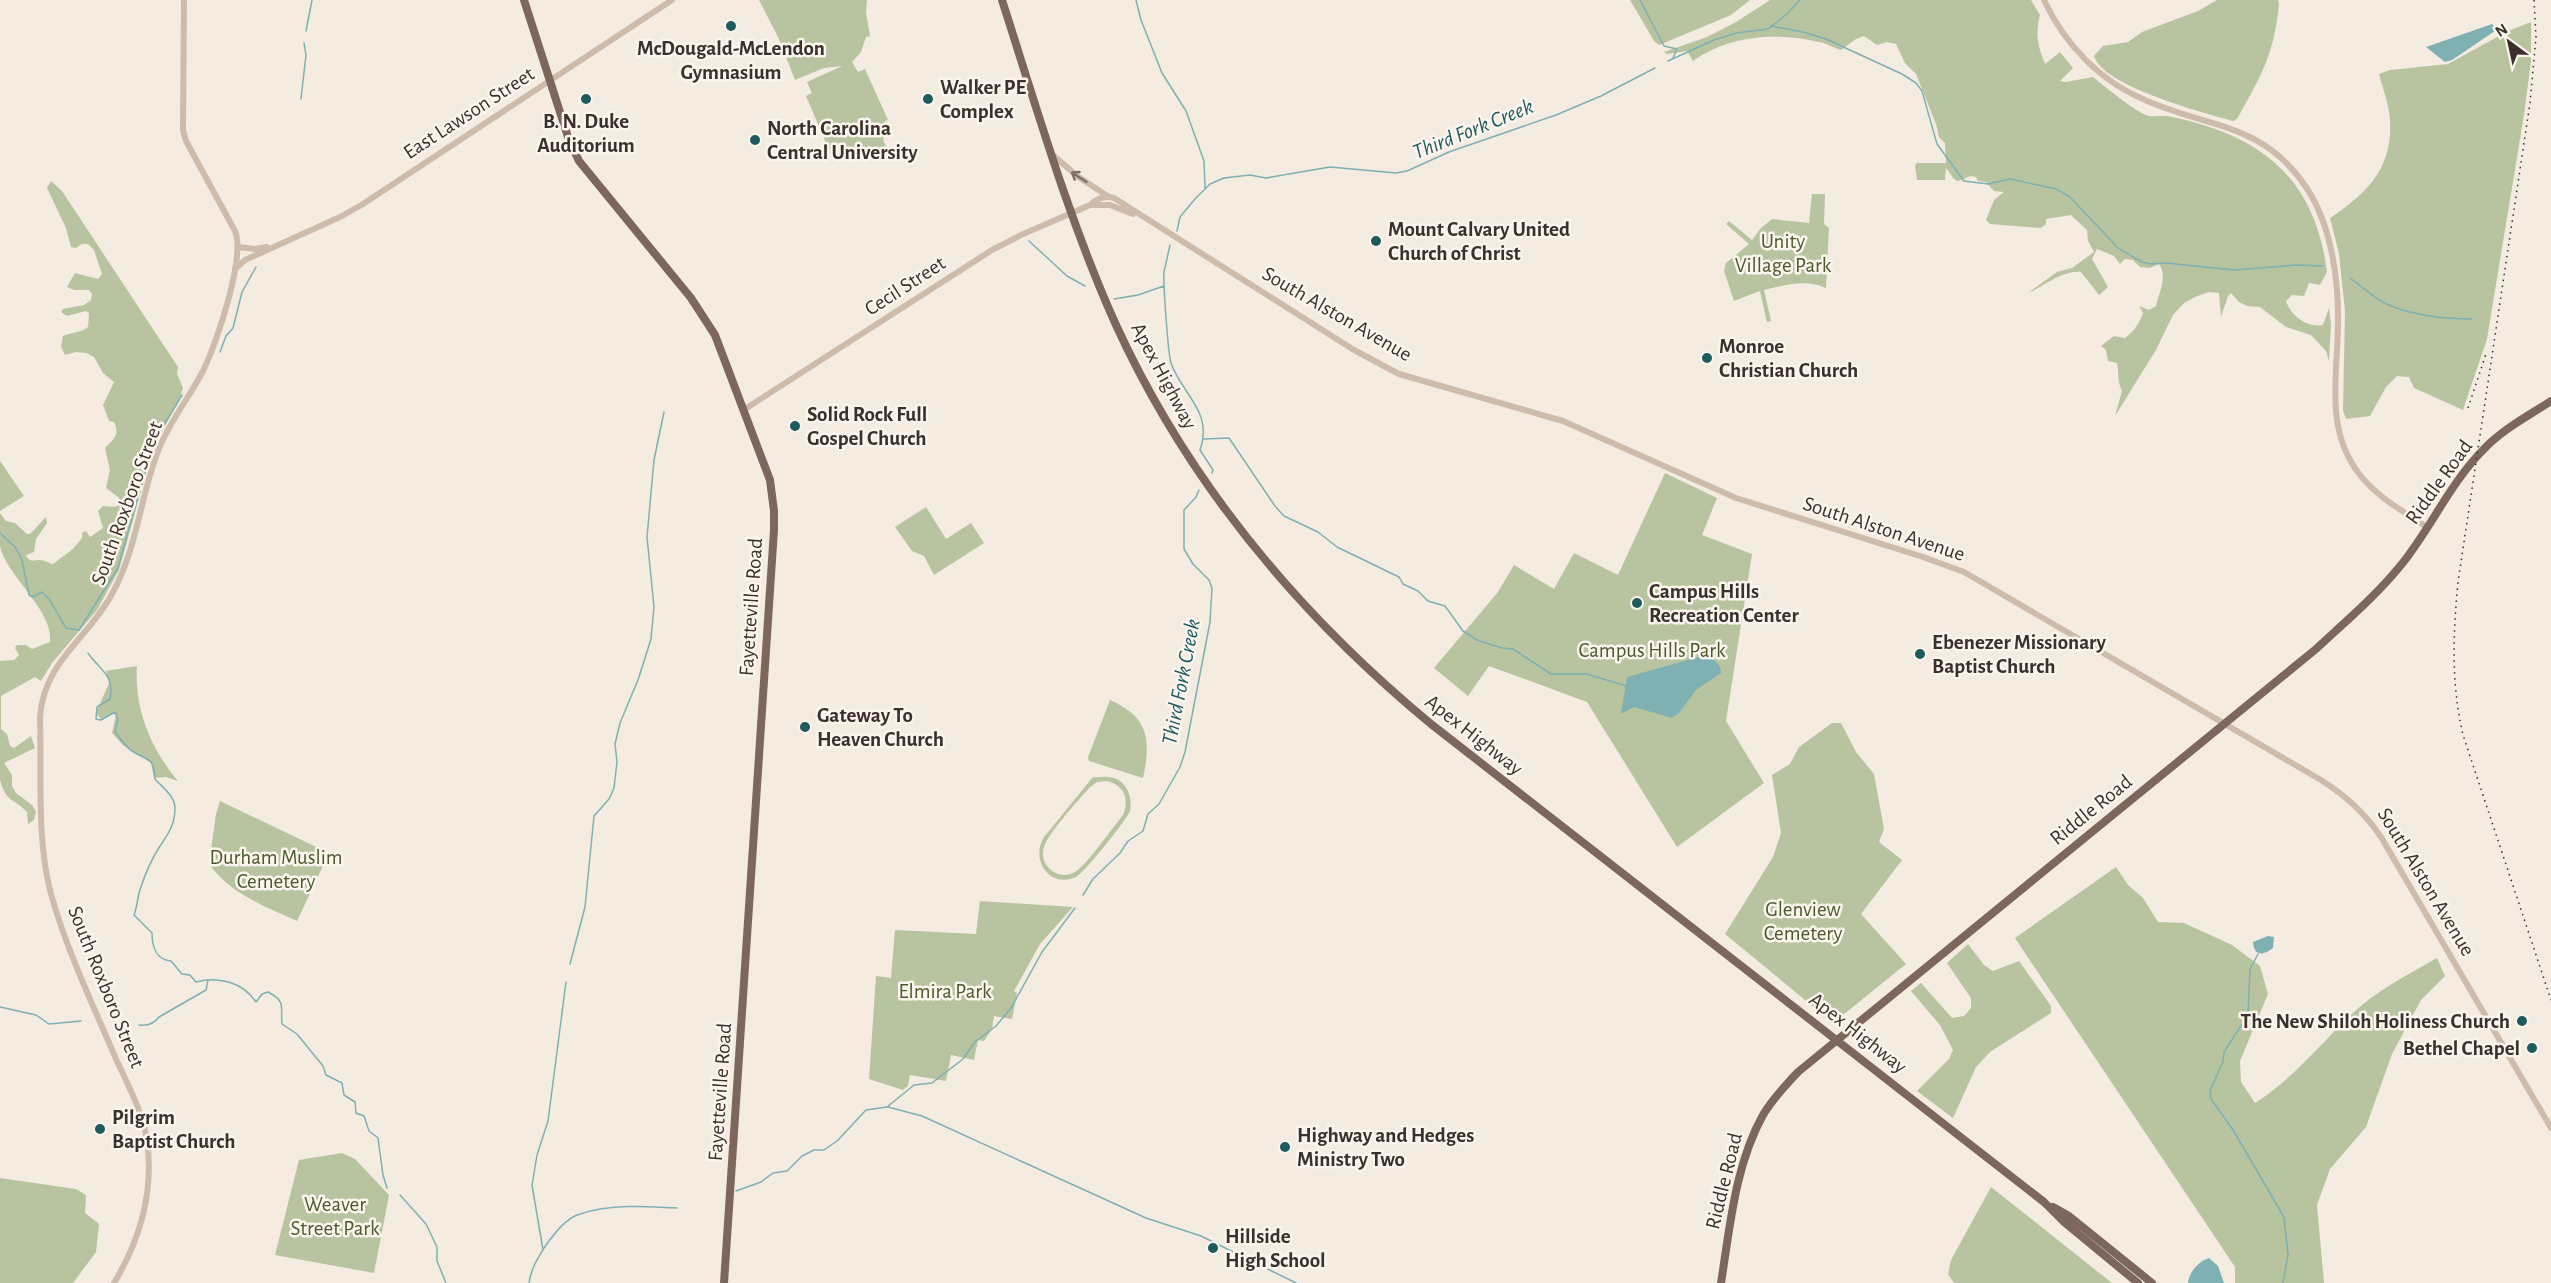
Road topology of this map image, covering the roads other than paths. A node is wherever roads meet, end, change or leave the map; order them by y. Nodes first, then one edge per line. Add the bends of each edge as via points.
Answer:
1 (184, 0) edge
2 (524, 0) edge
3 (672, 0) edge
4 (1002, 0) edge
5 (2044, 0) edge
6 (549, 80) junction
7 (1052, 154) junction
8 (1110, 197) junction
9 (1090, 205) junction
10 (1072, 214) junction
11 (1138, 215) junction
12 (279, 243) junction
13 (239, 249) junction
14 (256, 254) junction
15 (235, 270) junction
16 (2551, 401) edge
17 (745, 410) junction
18 (2428, 528) junction
19 (2227, 724) junction
20 (1836, 1039) junction
21 (2551, 1128) edge
22 (2044, 1202) junction
23 (114, 1283) edge
24 (724, 1283) edge
25 (1720, 1283) edge
26 (2138, 1283) edge
27 (2152, 1283) edge

1 - 13 street, South Roxboro Street via 184,135 235,231
2 - 6 main road, Fayetteville Road
3 - 6 street, East Lawson Street
4 - 7 main road
5 - 18 street via 2075,50 2118,87 2153,104 2251,137 2277,154 2301,180 2323,221 2334,274 2338,327 2334,404 2341,441 2353,466 2370,487
6 - 12 street, East Lawson Street via 351,211
6 - 17 main road, Fayetteville Road via 567,138 579,161 704,314
8 -> 7 street
7 - 10 main road, Apex Highway
8 - 9 street, Cecil Street
8 - 11 street
9 - 10 street, Cecil Street
9 - 11 street via 1110,205
10 - 17 street, Cecil Street via 992,250
10 - 20 main road, Apex Highway via 1121,336 1169,426 1232,518 1309,612 1431,724
11 - 19 street, South Alston Avenue via 1380,365 1421,381 1563,421 1737,498 1950,567
12 - 13 street, East Lawson Street
12 - 14 street, East Lawson Street
13 - 14 street
13 - 15 street, South Roxboro Street
14 - 15 street, East Lawson Street
15 - 23 street, South Roxboro Street via 207,362 159,449 124,570 100,614 54,669 40,707 43,856 51,893 69,948 139,1110 147,1140 148,1187 143,1213 134,1243
16 - 18 main road, Riddle Road via 2485,447
17 - 24 main road, Fayetteville Road via 770,480 774,517
18 - 19 main road, Riddle Road via 2402,564 2360,609
19 - 20 main road, Riddle Road
19 - 21 street, South Alston Avenue via 2337,790 2368,818
20 - 22 main road, Apex Highway
20 - 25 main road, Riddle Road via 1779,1093 1757,1127 1738,1184
22 - 26 main road, Apex Highway
22 - 27 main road, Apex Highway via 2069,1216

